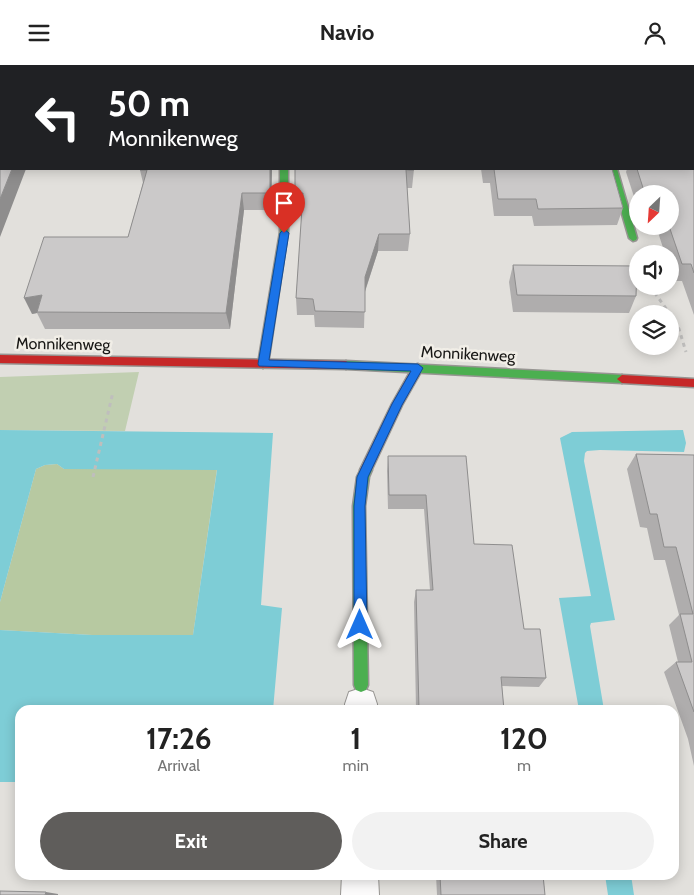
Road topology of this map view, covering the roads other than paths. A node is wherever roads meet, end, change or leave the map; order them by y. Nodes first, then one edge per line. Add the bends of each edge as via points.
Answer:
1 (284, 170) edge
2 (613, 170) edge
3 (633, 238) dead end
4 (0, 359) edge
5 (263, 364) junction
6 (418, 368) junction
7 (694, 383) edge
8 (361, 700) edge
9 (360, 880) edge
10 (360, 895) edge

1 - 5 street via 284,233
2 - 3 street
4 - 5 street, Monnikenweg
5 - 6 street, Monnikenweg
6 - 7 street, Monnikenweg
6 - 8 street via 397,404 363,477 360,506
9 - 10 street

